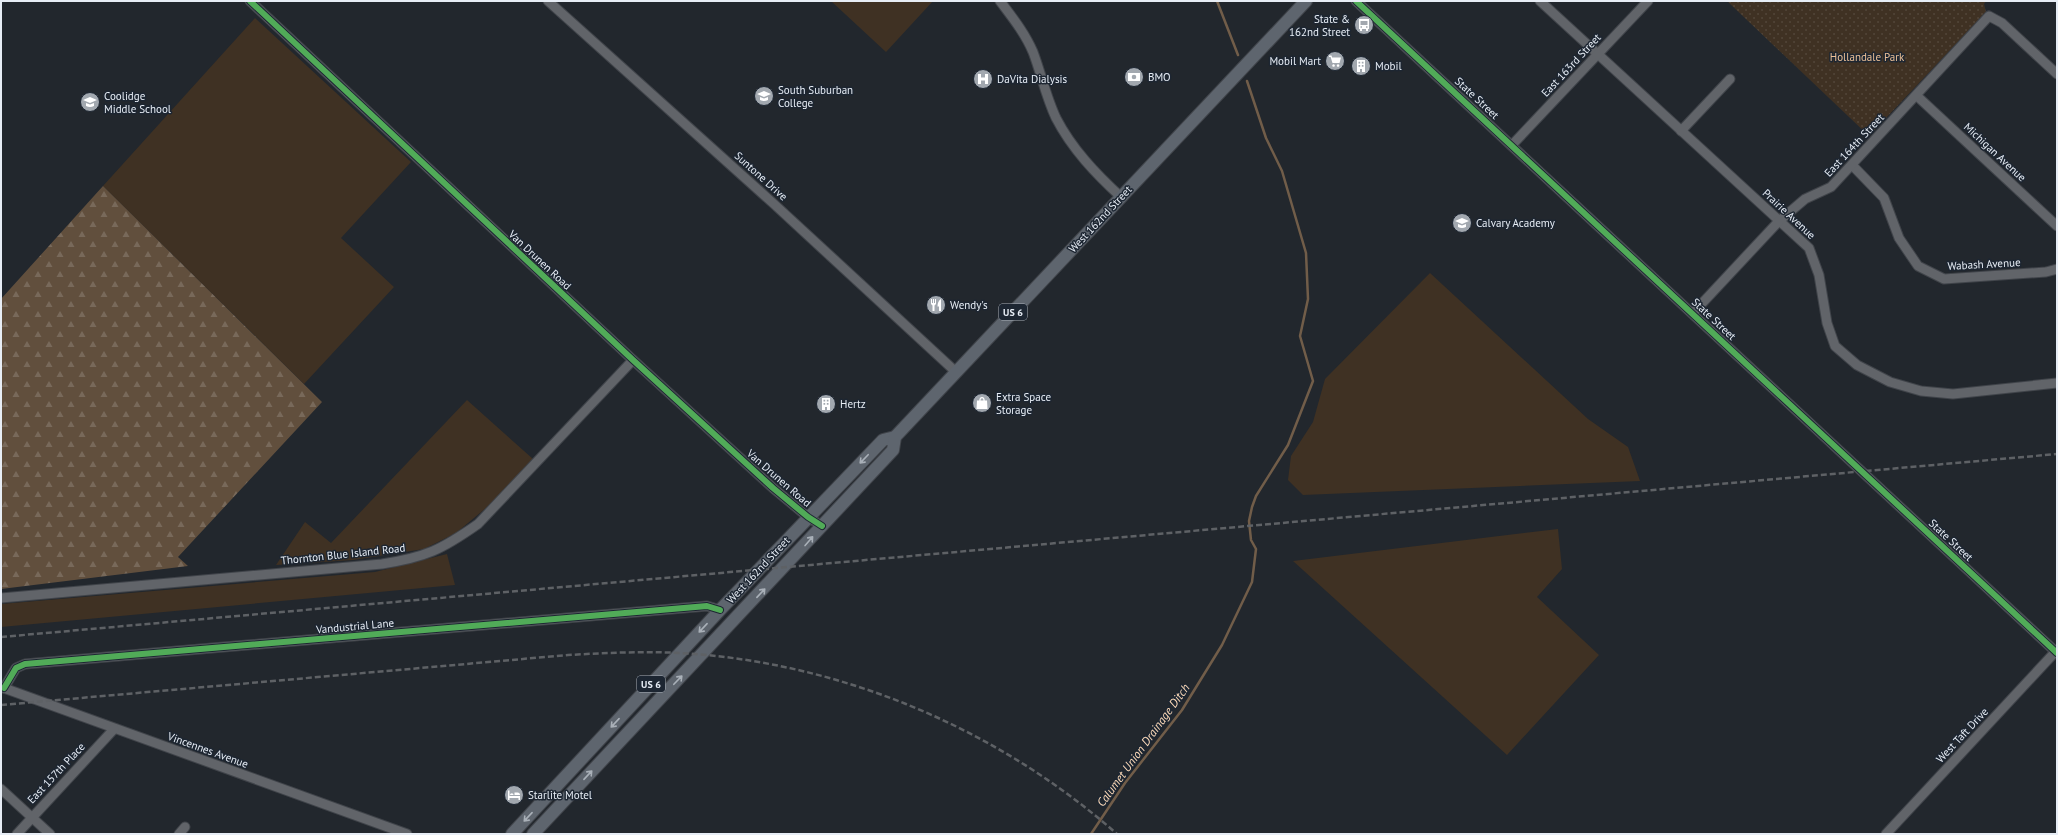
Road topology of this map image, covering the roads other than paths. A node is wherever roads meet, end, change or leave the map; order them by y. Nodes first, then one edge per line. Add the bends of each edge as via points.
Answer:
1 (250, 1) edge
2 (548, 1) edge
3 (1000, 1) edge
4 (1306, 1) edge
5 (1356, 1) edge
6 (1540, 1) edge
7 (1648, 1) edge
8 (1598, 54) junction
9 (2057, 74) edge
10 (1730, 79) dead end
11 (1917, 96) junction
12 (1681, 130) junction
13 (1512, 145) junction
14 (1852, 164) junction
15 (1121, 197) junction
16 (1779, 221) junction
17 (2057, 226) edge
18 (2057, 269) edge
19 (1693, 312) junction
20 (633, 360) junction
21 (956, 372) junction
22 (2057, 383) edge
23 (895, 437) junction
24 (808, 517) junction
25 (822, 526) junction
26 (1, 598) edge
27 (720, 610) junction
28 (734, 621) junction
29 (2057, 652) edge
30 (2, 688) edge
31 (114, 729) junction
32 (1, 788) edge
33 (32, 817) junction
34 (185, 826) dead end
35 (17, 834) edge
36 (50, 834) edge
37 (179, 834) edge
38 (407, 834) edge
39 (512, 834) edge
40 (533, 834) edge
41 (1886, 834) edge

1 - 20 street, Van Drunen Road
2 - 21 street, Suntone Drive
3 - 15 street via 1019,26 1032,50 1056,117 1067,135 1094,171
4 - 15 main road, West 162nd Street / US 6
5 - 13 street, State Street
6 - 8 street, Prairie Avenue
7 - 8 street, East 163rd Street
8 - 12 street, Prairie Avenue
8 - 13 street, East 163rd Street
9 - 11 street, East 164th Street via 2002,22 1989,16
10 - 12 street
11 - 14 street, East 164th Street
11 - 17 street, Michigan Avenue
12 - 16 street, Prairie Avenue
13 - 19 street, State Street
14 - 16 street, East 164th Street via 1831,187 1805,199
14 - 18 street, Wabash Avenue via 1884,198 1900,238 1918,266 1944,279 2046,272
15 - 21 main road, West 162nd Street / US 6
16 - 19 street, East 164th Street
16 - 22 street, Prairie Avenue via 1809,248 1819,276 1827,323 1835,346 1857,364 1890,382 1921,391 1945,393
19 - 29 street, State Street
20 - 24 street, Van Drunen Road
20 - 26 street, Thornton Blue Island Road via 478,524 433,552 412,559 382,564
21 - 23 main road, West 162nd Street / US 6
23 -> 24 main road, West 162nd Street / US 6 via 883,440
23 - 25 main road, West 162nd Street / US 6 via 893,450
24 - 25 street, Van Drunen Road
24 - 27 main road, West 162nd Street / US 6
28 -> 25 main road, West 162nd Street / US 6
27 - 28 main road
27 - 30 street, Vandustrial Lane via 707,606 25,664 16,668
27 -> 39 main road, West 162nd Street / US 6
40 -> 28 main road, West 162nd Street / US 6
29 - 41 street, West Taft Drive
30 - 31 street, Vincennes Avenue
31 - 33 street, East 157th Place
31 - 38 street, Vincennes Avenue
32 - 33 street
33 - 35 street, East 157th Place
33 - 36 street
34 - 37 street

